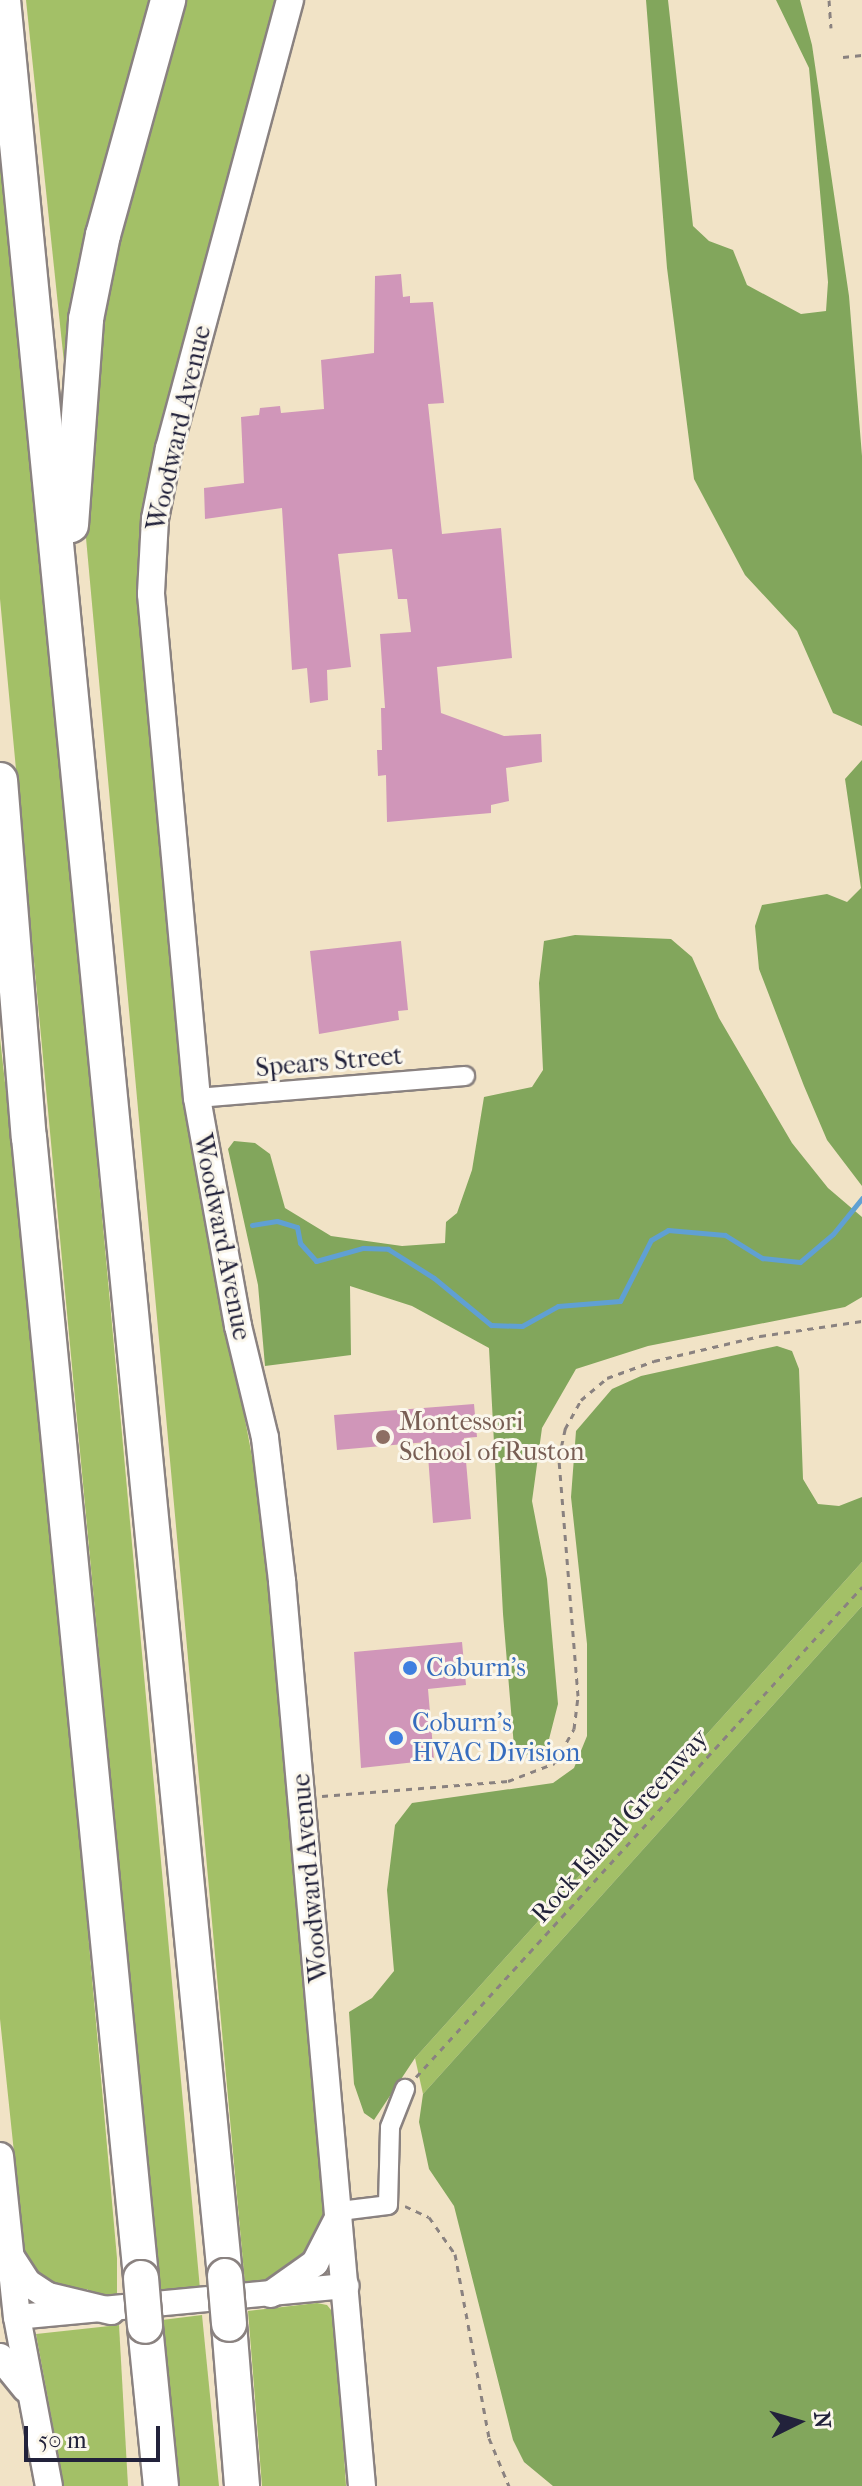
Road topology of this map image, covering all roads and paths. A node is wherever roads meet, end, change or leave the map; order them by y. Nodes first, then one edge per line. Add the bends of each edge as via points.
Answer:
1 (3, 0) edge
2 (168, 0) edge
3 (290, 0) edge
4 (829, 0) edge
5 (831, 28) dead end
6 (862, 55) edge
7 (843, 57) dead end
8 (72, 722) junction
9 (0, 780) edge
10 (465, 1076) dead end
11 (197, 1098) junction
12 (862, 1321) edge
13 (862, 1587) edge
14 (302, 1797) junction
15 (405, 2089) joint
16 (0, 2156) edge
17 (388, 2205) junction
18 (340, 2211) junction
19 (8, 2252) junction
20 (347, 2286) junction
21 (271, 2294) junction
22 (111, 2311) junction
23 (9, 2318) edge
24 (0, 2357) edge
25 (151, 2377) junction
26 (33, 2407) junction
27 (49, 2486) edge
28 (151, 2486) edge
29 (161, 2486) edge
30 (242, 2486) edge
31 (362, 2486) edge
32 (509, 2486) edge

1 - 8 highway
2 - 8 highway via 103,235 86,319 71,526
3 - 11 main road, Woodward Avenue via 155,519 151,594
4 - 5 path
6 - 7 path
8 - 30 highway, bridge
9 - 25 highway, bridge via 29,1137
10 - 11 street, Spears Street
11 - 14 main road, Woodward Avenue via 238,1326 265,1438
12 - 14 path via 760,1336 654,1361 607,1378 581,1400 565,1429 559,1458 564,1572 578,1696 570,1742 555,1763 508,1781
13 - 15 path, Rock Island Greenway
14 - 18 main road, Woodward Avenue
15 - 17 street via 390,2127
16 - 19 main road
17 - 18 street
17 - 32 path via 412,2207 429,2217 455,2254 489,2438
18 - 20 main road, Woodward Avenue
18 - 21 main road via 315,2263
19 - 22 main road via 28,2283 48,2296
19 - 23 main road
20 - 21 street
20 - 31 main road, Woodward Avenue
21 - 22 street
22 - 23 street
23 - 26 main road
24 - 26 main road via 18,2372
25 - 28 highway
25 - 29 highway
26 - 27 main road

